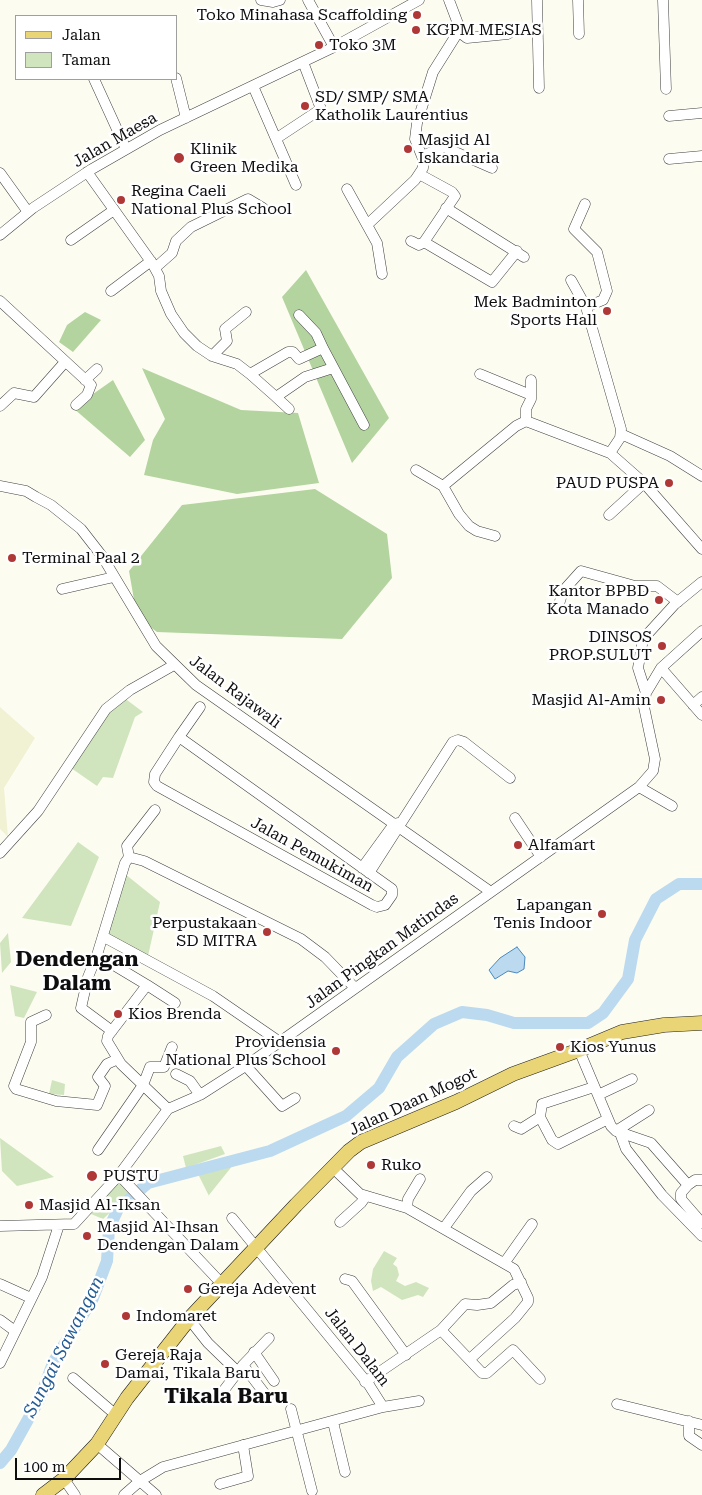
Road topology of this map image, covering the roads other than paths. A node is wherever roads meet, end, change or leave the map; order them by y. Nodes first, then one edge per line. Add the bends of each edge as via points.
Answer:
1 (261, 0) edge
2 (280, 0) edge
3 (308, 0) edge
4 (419, 0) edge
5 (449, 0) edge
6 (537, 0) edge
7 (578, 0) edge
8 (663, 0) edge
9 (459, 32) junction
10 (508, 34) dead end
11 (579, 34) dead end
12 (334, 47) junction
13 (302, 62) junction
14 (94, 80) edge
15 (176, 80) edge
16 (253, 86) junction
17 (539, 88) dead end
18 (666, 89) dead end
19 (702, 113) edge
20 (668, 116) dead end
21 (186, 118) junction
22 (277, 138) junction
23 (126, 149) junction
24 (422, 156) junction
25 (702, 156) edge
26 (669, 158) dead end
27 (492, 168) dead end
28 (86, 172) junction
29 (0, 173) edge
30 (419, 174) junction
31 (296, 185) dead end
32 (347, 188) dead end
33 (585, 204) dead end
34 (263, 208) dead end
35 (446, 208) junction
36 (114, 210) junction
37 (28, 212) junction
38 (368, 225) junction
39 (0, 235) edge
40 (71, 240) dead end
41 (411, 241) dead end
42 (424, 242) junction
43 (153, 264) junction
44 (382, 274) dead end
45 (571, 280) dead end
46 (111, 291) dead end
47 (0, 301) edge
48 (586, 307) junction
49 (246, 312) dead end
50 (299, 315) dead end
51 (323, 348) junction
52 (212, 356) junction
53 (65, 362) junction
54 (332, 368) junction
55 (96, 370) dead end
56 (250, 374) junction
57 (480, 374) dead end
58 (85, 380) junction
59 (531, 380) dead end
60 (531, 395) junction
61 (276, 397) junction
62 (76, 404) dead end
63 (0, 406) edge
64 (289, 409) dead end
65 (526, 421) junction
66 (364, 425) dead end
67 (621, 434) junction
68 (610, 453) junction
69 (416, 470) dead end
70 (702, 476) edge
71 (644, 483) junction
72 (0, 486) edge
73 (443, 486) junction
74 (609, 516) dead end
75 (495, 536) dead end
76 (702, 549) edge
77 (114, 577) junction
78 (702, 582) edge
79 (62, 589) dead end
80 (560, 601) dead end
81 (678, 602) junction
82 (702, 631) edge
83 (174, 665) junction
84 (661, 668) junction
85 (646, 692) junction
86 (702, 697) edge
87 (693, 704) junction
88 (200, 706) dead end
89 (702, 715) edge
90 (179, 737) junction
91 (510, 778) dead end
92 (639, 787) junction
93 (672, 806) dead end
94 (155, 810) dead end
95 (515, 818) dead end
96 (398, 825) junction
97 (0, 853) edge
98 (129, 857) junction
99 (542, 857) junction
100 (365, 871) junction
101 (491, 892) junction
102 (104, 937) junction
103 (97, 955) junction
104 (147, 985) junction
105 (355, 988) junction
106 (175, 1003) dead end
107 (46, 1015) dead end
108 (702, 1024) edge
109 (112, 1032) junction
110 (280, 1042) junction
111 (172, 1047) dead end
112 (579, 1050) junction
113 (118, 1059) junction
114 (246, 1066) junction
115 (176, 1074) dead end
116 (632, 1078) dead end
117 (143, 1085) junction
118 (596, 1091) junction
119 (200, 1095) junction
120 (294, 1098) dead end
121 (168, 1109) junction
122 (649, 1110) dead end
123 (540, 1117) junction
124 (608, 1120) junction
125 (514, 1126) dead end
126 (618, 1132) junction
127 (98, 1150) dead end
128 (332, 1168) junction
129 (118, 1175) junction
130 (487, 1178) dead end
131 (420, 1179) dead end
132 (702, 1180) edge
133 (688, 1186) junction
134 (366, 1196) junction
135 (407, 1208) junction
136 (232, 1218) dead end
137 (340, 1222) dead end
138 (702, 1223) edge
139 (532, 1224) dead end
140 (59, 1225) junction
141 (0, 1226) edge
142 (444, 1228) junction
143 (702, 1236) edge
144 (257, 1249) junction
145 (505, 1262) junction
146 (345, 1278) dead end
147 (522, 1282) junction
148 (0, 1284) edge
149 (222, 1284) junction
150 (31, 1298) junction
151 (189, 1319) junction
152 (0, 1320) edge
153 (441, 1330) junction
154 (15, 1331) junction
155 (269, 1338) dead end
156 (254, 1352) junction
157 (406, 1354) junction
158 (470, 1358) junction
159 (0, 1363) edge
160 (241, 1369) junction
161 (72, 1378) dead end
162 (540, 1378) dead end
163 (274, 1381) dead end
164 (365, 1382) junction
165 (218, 1398) dead end
166 (268, 1398) dead end
167 (419, 1401) dead end
168 (617, 1404) dead end
169 (384, 1407) junction
170 (291, 1409) dead end
171 (116, 1415) junction
172 (688, 1421) junction
173 (333, 1422) junction
174 (702, 1425) edge
175 (296, 1432) junction
176 (97, 1444) junction
177 (243, 1445) junction
178 (702, 1445) edge
179 (344, 1472) dead end
180 (64, 1479) junction
181 (140, 1481) junction
182 (220, 1484) dead end
183 (312, 1491) dead end
184 (43, 1495) edge
185 (75, 1495) edge
186 (124, 1495) edge
187 (156, 1495) edge

1 - 2 street
3 - 12 street
4 - 12 street, Jalan Maesa
5 - 9 street via 460,26
6 - 17 street
7 - 11 street
8 - 18 street
9 - 10 street via 467,38
9 - 24 street via 433,72 417,123 415,139
12 - 13 street, Jalan Maesa
13 - 16 street, Jalan Maesa
13 - 22 street via 321,109
14 - 23 street
15 - 21 street
16 - 21 street, Jalan Maesa
16 - 22 street
19 - 20 street
21 - 23 street, Jalan Maesa
22 - 31 street
23 - 28 street, Jalan Maesa
24 - 27 street via 444,147
24 - 30 street via 423,168
25 - 26 street
28 - 36 street
28 - 37 street, Jalan Maesa
29 - 37 street
30 - 35 street via 454,193
30 - 38 street
32 - 38 street
33 - 48 street via 574,229 597,252 607,291 603,300
34 - 43 street via 248,199 192,227 176,241 172,253
35 - 42 street
35 - 42 street via 520,254 491,282
36 - 40 street
36 - 43 street
37 - 39 street, Jalan Maesa
38 - 44 street via 377,243
41 - 42 street via 419,245
43 - 46 street
43 - 52 street via 161,291 178,324
45 - 48 street
47 - 53 street
48 - 67 street
49 - 52 street via 225,329 227,341
50 - 51 street via 312,328
51 - 54 street
51 - 56 street via 300,359 293,352 288,352
52 - 56 street via 237,364
53 - 58 street
53 - 63 street via 34,397 14,393
54 - 61 street via 305,377
54 - 66 street
55 - 58 street
56 - 61 street
57 - 60 street
58 - 62 street via 91,388
59 - 60 street
60 - 65 street
61 - 64 street
65 - 68 street
65 - 73 street
67 - 68 street
67 - 70 street via 670,456
68 - 71 street
69 - 73 street
71 - 74 street
71 - 76 street
72 - 77 street, Jalan Rajawali via 26,491 70,519 93,542
73 - 75 street via 458,514 469,526
77 - 79 street
77 - 83 street, Jalan Rajawali via 146,632
78 - 81 street
80 - 81 street via 563,591 581,571 635,586 657,586
81 - 85 street via 640,645 638,668
82 - 84 street
83 - 96 street, Jalan Rajawali via 208,694
83 - 97 street via 130,690 106,710 38,811
84 - 85 street
84 - 87 street
85 - 92 street, Jalan Pingkan Matindas via 644,707 655,759 653,771
86 - 87 street
87 - 89 street
88 - 90 street
90 - 100 street, Jalan Pemukiman
90 - 100 street, Jalan Pemukiman via 155,774 154,782 158,786 372,905 382,907 392,895 392,889
91 - 96 street via 458,740
92 - 93 street
92 - 99 street, Jalan Pingkan Matindas
94 - 98 street via 127,846
95 - 99 street
96 - 100 street
96 - 101 street, Jalan Rajawali
98 - 102 street
98 - 105 street via 144,861 301,939 325,957
99 - 101 street, Jalan Pingkan Matindas
101 - 105 street, Jalan Pingkan Matindas
102 - 103 street
102 - 110 street via 212,996
103 - 104 street
103 - 109 street via 81,1008
104 - 106 street
104 - 109 street
105 - 110 street, Jalan Pingkan Matindas
107 - 113 street via 31,1022 32,1040 14,1086 16,1089 56,1101 97,1105 105,1086 98,1076 109,1063
108 - 112 main road, Jalan Daan Mogot via 636,1028
109 - 113 street via 107,1041
110 - 114 street, Jalan Pingkan Matindas
111 - 117 street via 167,1064 150,1067
112 - 118 street
112 - 128 main road, Jalan Daan Mogot via 513,1074 456,1102 373,1136 349,1151
113 - 117 street
114 - 119 street, Jalan Pingkan Matindas
114 - 120 street via 282,1106
115 - 119 street via 190,1081
116 - 118 street
117 - 121 street
117 - 127 street
118 - 123 street via 542,1104
118 - 124 street
119 - 121 street, Jalan Pingkan Matindas
121 - 129 street, Jalan Pingkan Matindas
122 - 126 street
123 - 124 street via 552,1140 558,1144
123 - 125 street via 521,1128
124 - 126 street
126 - 133 street via 651,1143
126 - 143 street via 626,1149 662,1195
128 - 134 street via 357,1192
128 - 144 main road, Jalan Daan Mogot
129 - 140 street, Jalan Pingkan Matindas via 78,1222
129 - 149 street
130 - 142 street via 471,1191
131 - 135 street via 408,1199
132 - 133 street via 695,1180
133 - 138 street via 681,1193 681,1199
134 - 135 street
134 - 137 street
135 - 142 street
136 - 144 street, Jalan Dalam
139 - 145 street
140 - 141 street, Jalan Pingkan Matindas
140 - 150 street via 46,1266
142 - 145 street
144 - 149 main road, Jalan Daan Mogot
144 - 164 street, Jalan Dalam
145 - 147 street
146 - 157 street via 352,1281
147 - 153 street via 513,1285 491,1303 465,1304
147 - 158 street via 528,1302
148 - 150 street
149 - 151 main road, Jalan Daan Mogot
150 - 154 street
151 - 160 street via 208,1343
151 - 171 main road, Jalan Daan Mogot
152 - 154 street
153 - 157 street
153 - 158 street
154 - 159 street
155 - 156 street
156 - 160 street
156 - 163 street
157 - 164 street
158 - 162 street via 482,1372 487,1372 514,1350
160 - 165 street
160 - 166 street
161 - 171 street
164 - 169 street, Jalan Dalam
167 - 169 street
168 - 172 street
169 - 173 street, Jalan Dalam
170 - 175 street
171 - 176 main road, Jalan Daan Mogot
172 - 174 street
172 - 178 street via 689,1436
173 - 175 street, Jalan Dalam
173 - 179 street
175 - 177 street, Jalan Dalam
175 - 183 street
176 - 180 main road, Jalan Daan Mogot
176 - 181 street
177 - 181 street, Jalan Dalam via 163,1467
177 - 182 street via 248,1476
180 - 184 main road, Jalan Daan Mogot
180 - 185 street
181 - 186 street, Jalan Dalam
181 - 187 street

